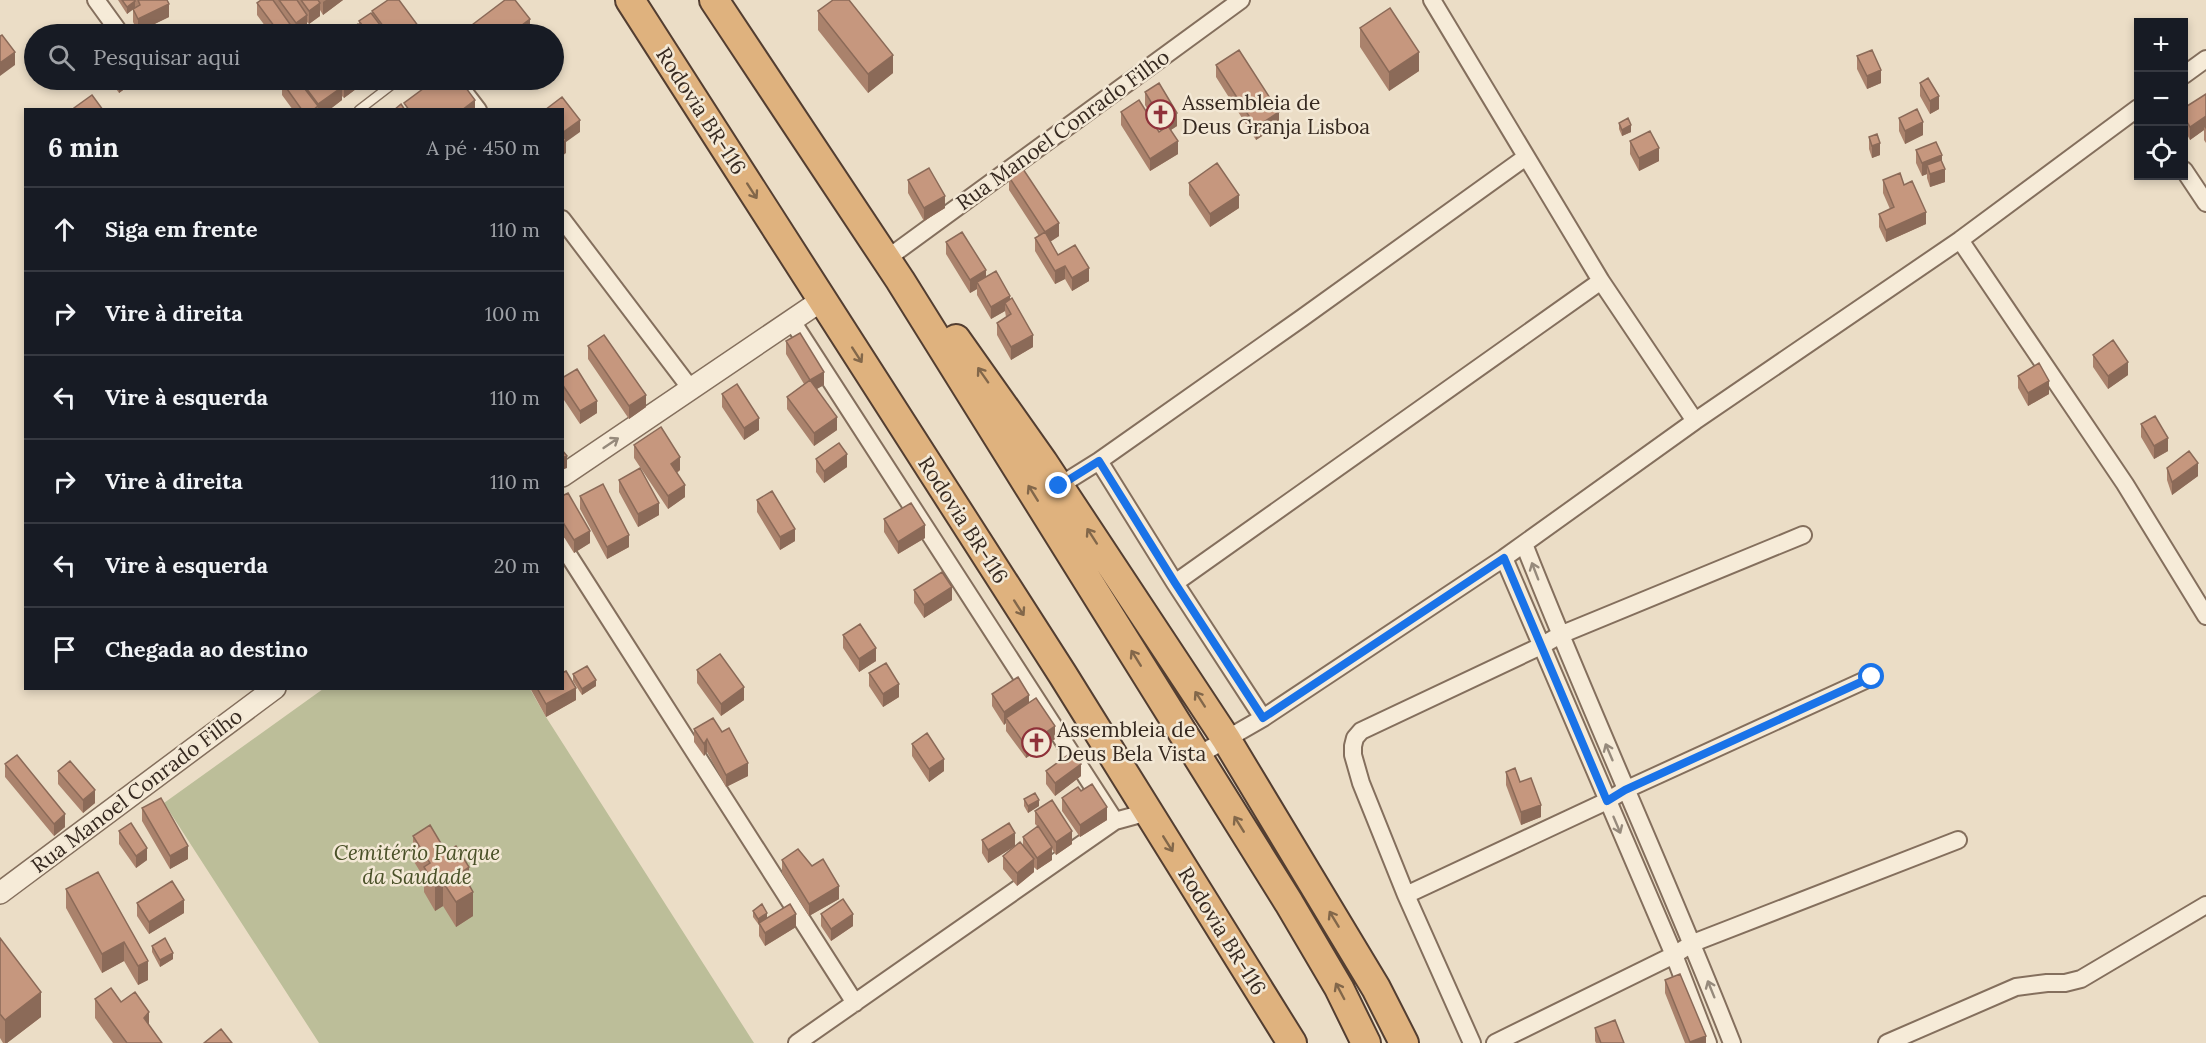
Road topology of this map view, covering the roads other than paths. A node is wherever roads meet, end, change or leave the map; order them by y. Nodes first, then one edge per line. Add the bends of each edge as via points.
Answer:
1 (96, 0) edge
2 (630, 0) edge
3 (714, 0) edge
4 (1241, 0) edge
5 (1432, 0) edge
6 (114, 24) edge
7 (2206, 59) edge
8 (2188, 72) edge
9 (385, 90) edge
10 (463, 90) edge
11 (362, 108) edge
12 (476, 108) edge
13 (2134, 112) edge
14 (1526, 157) junction
15 (2188, 176) edge
16 (2206, 203) edge
17 (564, 222) edge
18 (1960, 240) junction
19 (892, 270) junction
20 (1601, 281) junction
21 (822, 300) junction
22 (792, 321) junction
23 (691, 388) junction
24 (1695, 421) junction
25 (1099, 461) junction
26 (564, 475) edge
27 (1059, 486) junction
28 (1803, 535) dead end
29 (1524, 544) junction
30 (564, 548) edge
31 (1504, 558) junction
32 (1175, 583) junction
33 (2206, 616) edge
34 (1560, 635) junction
35 (1541, 646) junction
36 (1872, 677) dead end
37 (272, 690) edge
38 (1263, 718) junction
39 (1226, 739) junction
40 (1197, 756) junction
41 (1625, 790) junction
42 (1607, 801) junction
43 (1148, 812) junction
44 (1115, 821) junction
45 (1958, 840) dead end
46 (0, 893) edge
47 (1406, 895) junction
48 (2206, 905) edge
49 (1693, 943) junction
50 (1674, 955) junction
51 (855, 1003) junction
52 (797, 1043) edge
53 (1292, 1043) edge
54 (1366, 1043) edge
55 (1404, 1043) edge
56 (1472, 1043) edge
57 (1495, 1043) edge
58 (1708, 1043) edge
59 (1732, 1043) edge
60 (1887, 1043) edge

1 - 6 street
2 -> 21 highway, Rodovia BR-116
3 - 19 highway
4 - 19 street, Rua Manoel Conrado Filho
5 - 14 street
7 - 8 street
9 - 11 lane
10 - 12 street
13 - 18 street
14 - 20 street
14 - 25 street
15 - 16 street
17 - 23 street
18 - 24 street
18 - 33 street via 2125,484
27 -> 19 highway via 968,353
40 -> 19 highway
20 - 24 street
20 - 32 street
21 - 22 street
21 -> 43 highway, Rodovia BR-116
22 - 23 street
22 - 44 street
26 -> 23 street
24 - 29 street
25 - 27 street
25 - 32 street
39 -> 27 highway
28 - 34 street
29 - 31 street
34 -> 29 street
30 - 51 street
31 - 35 street
31 - 38 street
32 - 38 street
34 - 35 street
41 -> 34 street
35 - 42 street
35 - 47 street via 1361,731 1355,738 1353,754 1360,783
36 - 41 street
37 - 46 street, Rua Manoel Conrado Filho
38 - 39 street
39 - 40 street
55 -> 39 highway via 1376,988
54 -> 40 highway via 1318,950
41 - 42 street
41 - 49 street
42 - 47 street
42 -> 50 street
43 - 44 street
43 -> 53 highway, Rodovia BR-116
44 - 51 street
45 - 49 street
47 - 56 street
48 - 60 street via 2081,979 2016,987
49 - 50 street
59 -> 49 street
50 - 57 street
50 - 58 street
51 - 52 street

